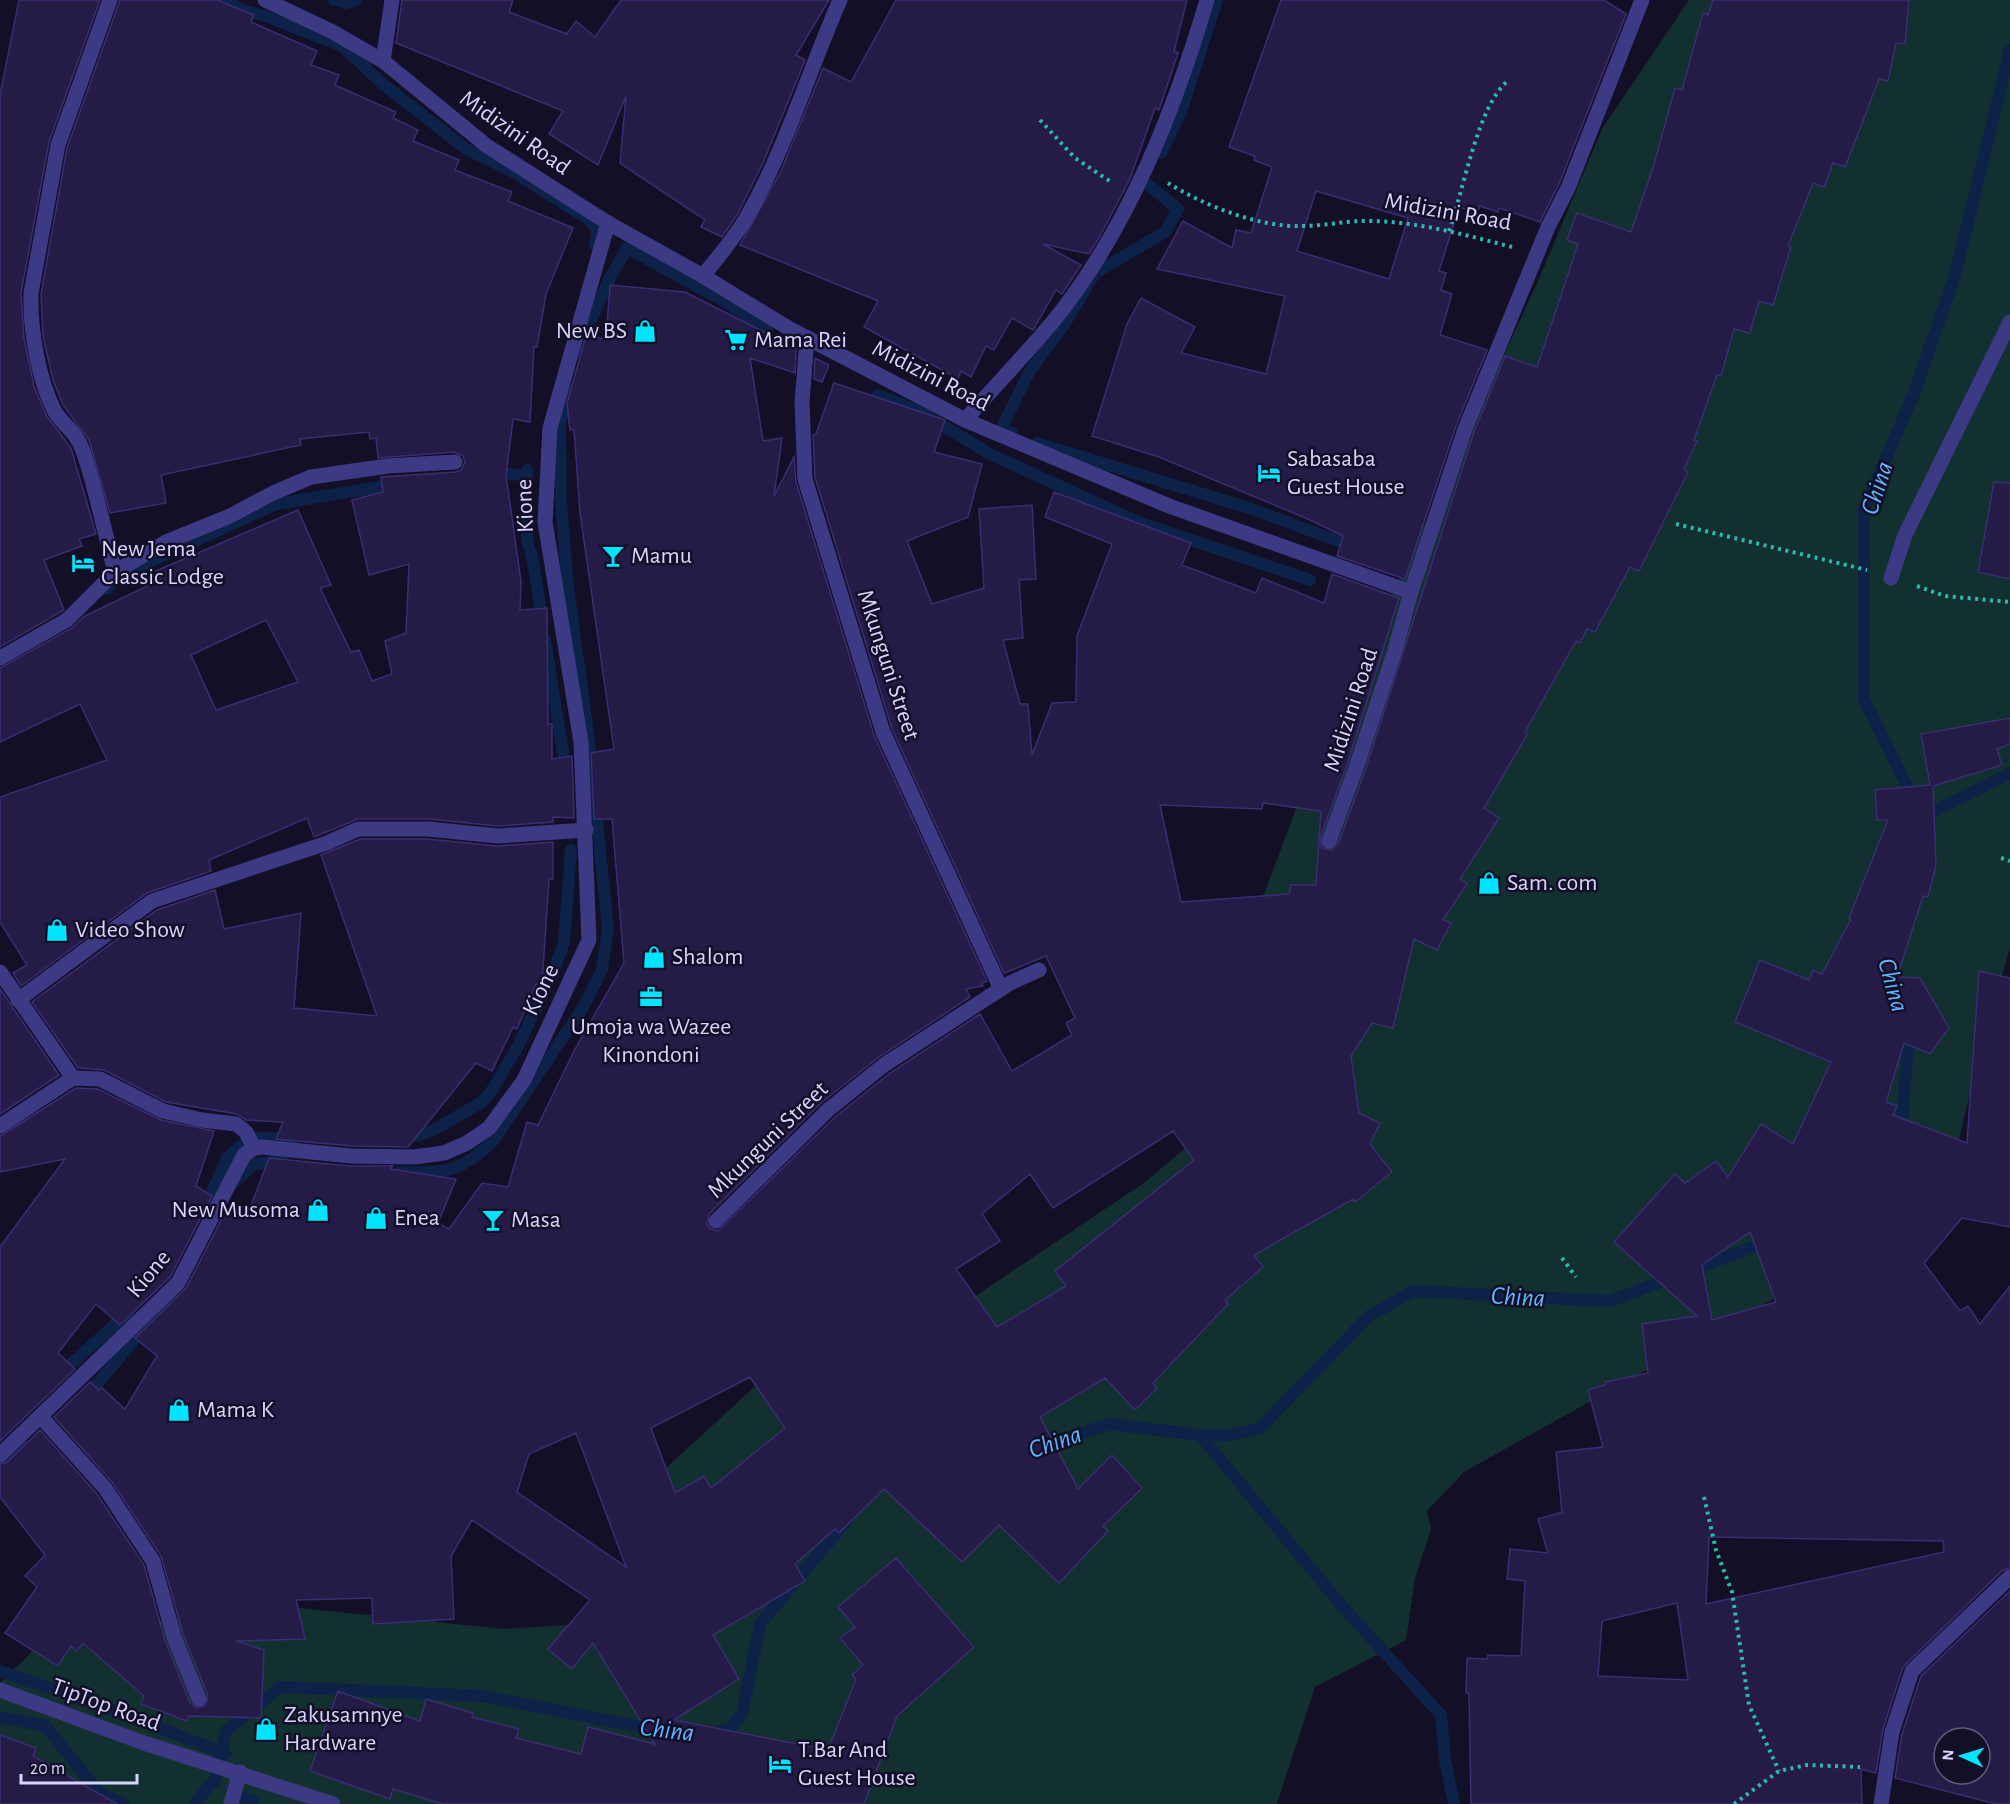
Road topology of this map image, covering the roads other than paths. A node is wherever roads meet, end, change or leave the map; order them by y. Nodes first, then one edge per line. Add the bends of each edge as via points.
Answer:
1 (110, 0) edge
2 (265, 0) edge
3 (392, 0) edge
4 (840, 0) edge
5 (1207, 0) edge
6 (1642, 0) edge
7 (383, 61) junction
8 (608, 223) junction
9 (703, 276) junction
10 (2010, 322) edge
11 (807, 338) junction
12 (965, 420) junction
13 (455, 462) dead end
14 (115, 572) junction
15 (1892, 578) road end
16 (1411, 592) junction
17 (0, 658) edge
18 (586, 830) junction
19 (1329, 841) dead end
20 (1039, 970) dead end
21 (0, 972) edge
22 (1000, 989) junction
23 (18, 1000) junction
24 (74, 1078) junction
25 (0, 1126) edge
26 (254, 1148) junction
27 (716, 1221) dead end
28 (41, 1417) junction
29 (0, 1455) edge
30 (2010, 1577) edge
31 (0, 1690) edge
32 (198, 1699) dead end
33 (240, 1772) junction
34 (231, 1804) edge
35 (333, 1804) edge
36 (1881, 1804) edge

1 - 14 street via 58,145 31,293 31,314 32,337 48,392 55,412 74,432 83,452
2 - 7 street, Midizini Road
3 - 7 street
4 - 9 street via 809,71 796,113 744,221
5 - 12 street via 1161,134 1097,259 1056,318
6 - 16 street, Midizini Road via 1465,429
7 - 8 street, Midizini Road via 487,146
8 - 9 street, Midizini Road
8 - 18 street, Kione via 550,428 546,462 545,522 581,742
9 - 11 street, Midizini Road
10 - 15 street via 1905,535
11 - 12 street, Midizini Road
11 - 22 street, Mkunguni Street via 802,403 805,479 883,732
12 - 16 street, Midizini Road via 1169,506
13 - 14 street via 387,466 311,477 166,542
14 - 17 street via 66,620
16 - 19 street, Midizini Road
18 - 23 street via 498,836 428,829 358,829 152,901
18 - 26 street, Kione via 589,940 524,1080 489,1128 444,1153 414,1157
20 - 22 street, Mkunguni Street
21 - 23 street
22 - 27 street, Mkunguni Street via 884,1065 847,1095
23 - 24 street
24 - 25 street
24 - 26 street via 99,1079 176,1115 236,1124 246,1132
26 - 28 street, Kione via 244,1155 178,1283 101,1354
28 - 29 street, Kione
28 - 32 street via 105,1488 153,1561 174,1637
30 - 36 street via 1912,1671 1892,1732
31 - 33 street, TipTop Road via 144,1743
33 - 34 street
33 - 35 street, TipTop Road

